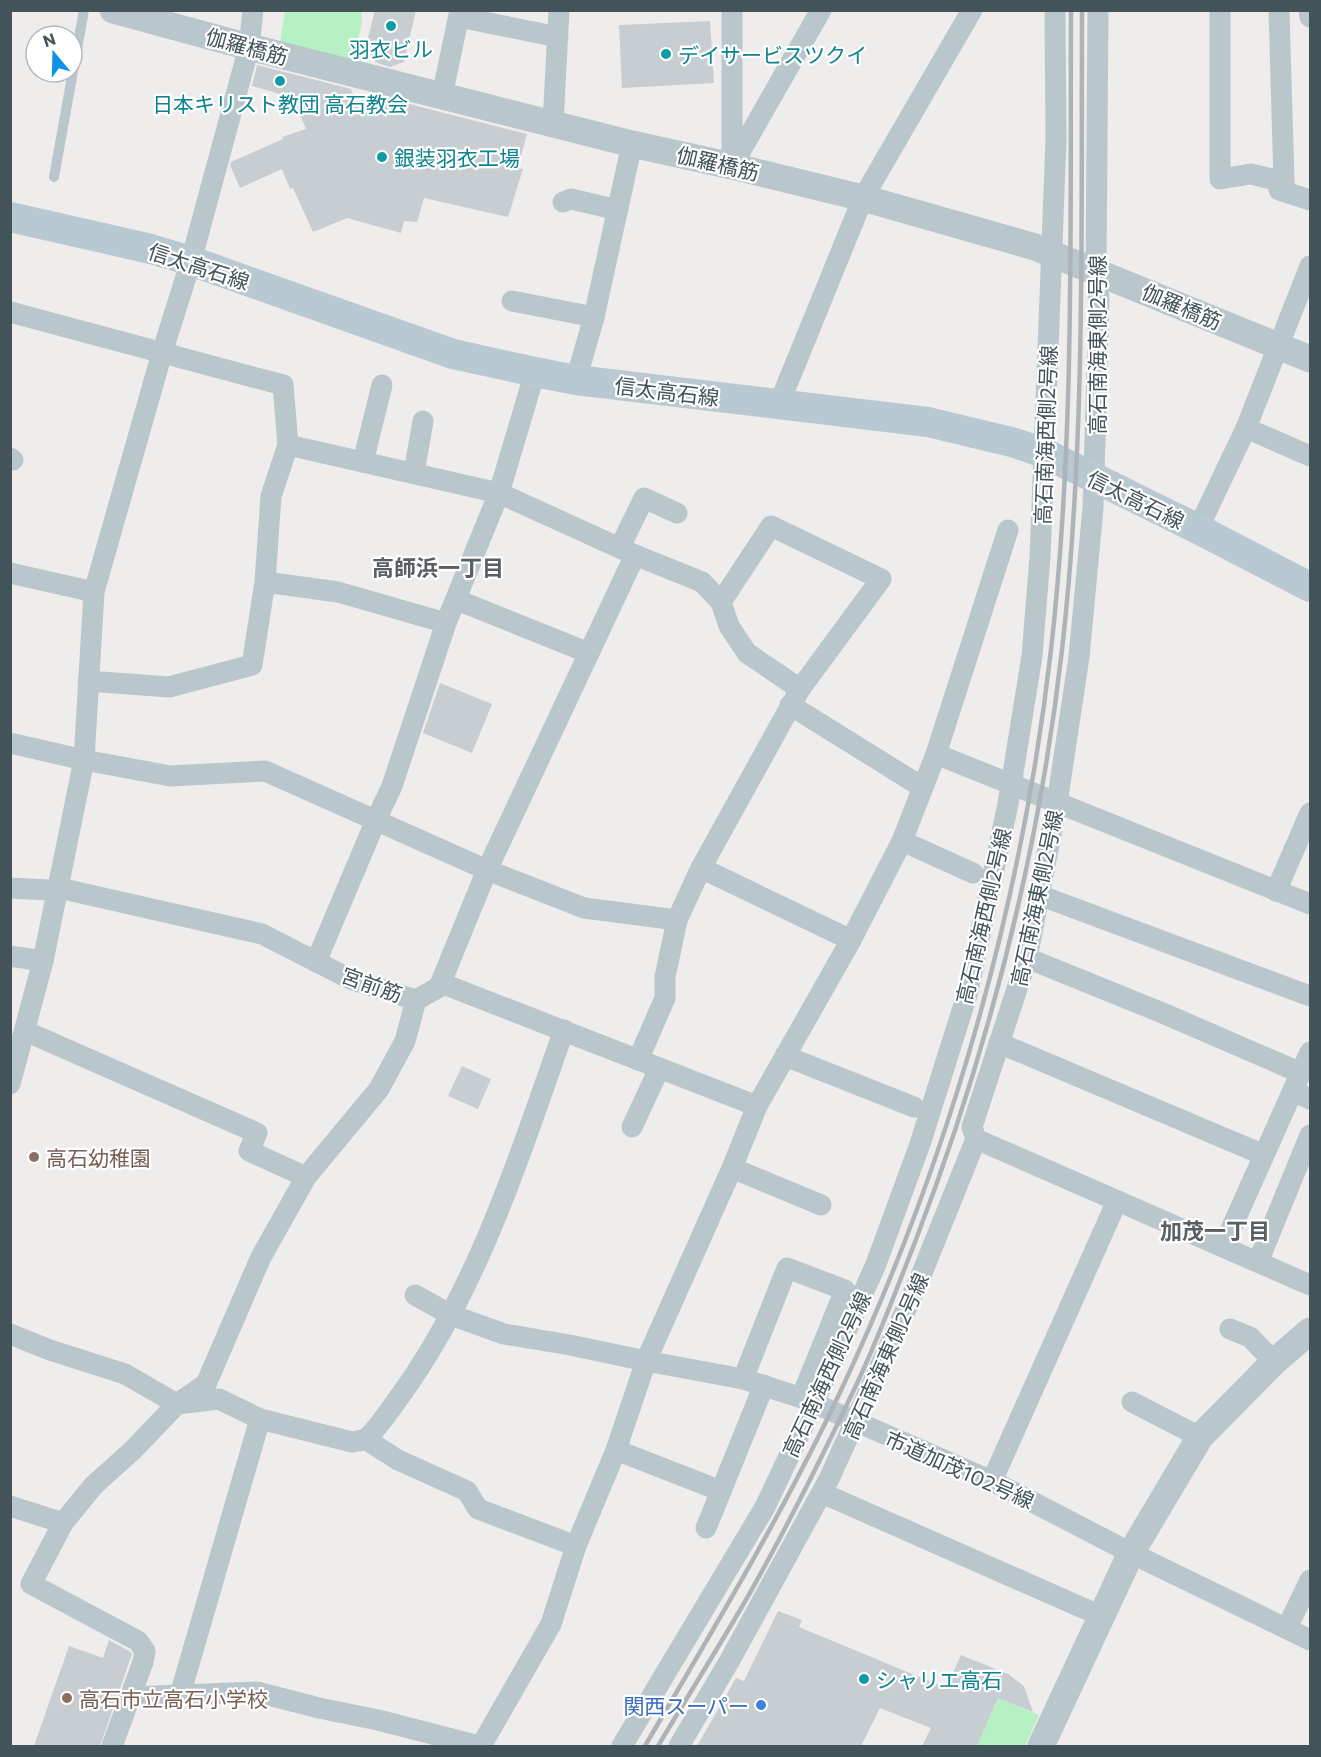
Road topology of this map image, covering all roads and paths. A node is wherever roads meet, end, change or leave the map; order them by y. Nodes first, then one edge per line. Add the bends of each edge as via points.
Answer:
1 (84, 10) edge
2 (113, 10) edge
3 (253, 10) edge
4 (559, 10) edge
5 (732, 10) edge
6 (821, 10) edge
7 (972, 10) edge
8 (1055, 10) edge
9 (1098, 10) edge
10 (1220, 10) edge
11 (1280, 10) edge
12 (1309, 10) edge
13 (460, 14) edge
14 (1311, 17) edge
15 (809, 21) edge
16 (558, 37) junction
17 (249, 47) junction
18 (442, 96) junction
19 (553, 124) junction
20 (632, 144) junction
21 (732, 166) junction
22 (54, 177) dead end
23 (1284, 182) junction
24 (863, 198) junction
25 (1311, 200) edge
26 (563, 201) dead end
27 (618, 210) junction
28 (10, 217) edge
29 (1051, 252) junction
30 (190, 261) junction
31 (1311, 266) edge
32 (1096, 270) junction
33 (512, 301) dead end
34 (10, 312) edge
35 (594, 317) junction
36 (1278, 346) junction
37 (162, 353) junction
38 (1311, 358) edge
39 (535, 372) junction
40 (576, 380) junction
41 (382, 384) dead end
42 (779, 404) junction
43 (423, 421) dead end
44 (1246, 428) junction
45 (288, 445) junction
46 (1044, 453) junction
47 (1311, 456) edge
48 (363, 462) junction
49 (414, 473) junction
50 (1094, 478) junction
51 (499, 493) junction
52 (677, 513) dead end
53 (1198, 529) junction
54 (1008, 530) dead end
55 (627, 551) junction
56 (10, 573) edge
57 (265, 582) junction
58 (1311, 587) edge
59 (94, 592) junction
60 (457, 600) junction
61 (721, 602) junction
62 (446, 623) junction
63 (590, 653) junction
64 (88, 681) junction
65 (795, 697) junction
66 (10, 743) edge
67 (936, 754) junction
68 (84, 760) junction
69 (1011, 784) junction
70 (922, 787) junction
71 (1057, 803) junction
72 (1311, 813) edge
73 (376, 820) junction
74 (902, 841) junction
75 (701, 868) junction
76 (488, 870) junction
77 (973, 873) dead end
78 (10, 888) edge
79 (59, 888) junction
80 (1276, 891) junction
81 (1039, 895) junction
82 (1311, 904) edge
83 (677, 920) junction
84 (850, 940) junction
85 (10, 956) edge
86 (1027, 958) junction
87 (43, 961) junction
88 (316, 962) junction
89 (439, 987) junction
90 (1311, 996) edge
91 (416, 1000) junction
92 (564, 1030) junction
93 (25, 1031) junction
94 (999, 1043) junction
95 (1311, 1052) edge
96 (785, 1056) junction
97 (638, 1060) junction
98 (659, 1069) junction
99 (10, 1084) edge
100 (1301, 1088) edge
101 (757, 1106) junction
102 (914, 1107) dead end
103 (632, 1127) dead end
104 (1311, 1135) edge
105 (976, 1139) junction
106 (1264, 1155) junction
107 (732, 1168) junction
108 (306, 1177) junction
109 (1117, 1201) junction
110 (821, 1205) dead end
111 (1223, 1247) junction
112 (1258, 1262) junction
113 (1311, 1285) edge
114 (415, 1295) dead end
115 (451, 1315) junction
116 (1230, 1329) dead end
117 (1311, 1331) edge
118 (10, 1334) edge
119 (646, 1361) junction
120 (1274, 1362) junction
121 (743, 1379) junction
122 (764, 1384) junction
123 (808, 1400) junction
124 (1132, 1402) dead end
125 (177, 1404) junction
126 (260, 1419) junction
127 (855, 1421) junction
128 (1200, 1437) junction
129 (365, 1439) junction
130 (616, 1450) junction
131 (992, 1481) junction
132 (721, 1491) junction
133 (831, 1497) dead end
134 (10, 1506) edge
135 (63, 1523) junction
136 (706, 1528) dead end
137 (576, 1546) junction
138 (1131, 1553) junction
139 (1311, 1580) edge
140 (1101, 1616) junction
141 (1287, 1628) junction
142 (1311, 1640) edge
143 (180, 1695) junction
144 (129, 1697) junction
145 (112, 1746) edge
146 (480, 1746) edge
147 (622, 1746) edge
148 (679, 1746) edge
149 (1041, 1746) edge

1 - 22 lane
2 - 17 street, 伽羅橋筋
3 - 17 street
4 - 16 street
5 - 21 street
6 - 15 street
7 - 24 street
8 - 29 street, 高石南海西側2号線 via 1056,140
9 - 32 street, 高石南海東側2号線
10 - 23 street via 1220,179 1251,174
11 - 23 street
12 - 14 street
13 - 16 street
13 - 18 street
15 - 21 street
16 - 19 street
17 - 18 street, 伽羅橋筋
17 - 30 street
18 - 19 street, 伽羅橋筋
19 - 20 street, 伽羅橋筋
20 - 21 street, 伽羅橋筋
20 - 27 street
21 - 24 street, 伽羅橋筋
23 - 25 street via 1279,190
24 - 29 street, 伽羅橋筋
24 - 42 street
26 - 27 street via 571,199
27 - 35 street
28 - 30 main road, 信太高石線
29 - 32 street, 伽羅橋筋
29 - 46 street, 高石南海西側2号線
30 - 37 street
30 - 39 main road, 信太高石線 via 453,354
31 - 36 street
32 - 36 street, 伽羅橋筋
32 - 50 street, 高石南海東側2号線 via 1099,300
33 - 35 street
34 - 37 street
35 - 40 street
36 - 38 street, 伽羅橋筋
36 - 44 street
37 - 45 street via 283,385
37 - 59 street
39 - 40 main road, 信太高石線
39 - 51 street
40 - 42 main road, 信太高石線
41 - 48 street
42 - 46 main road, 信太高石線 via 928,422
43 - 49 street
44 - 47 street
44 - 53 street
45 - 48 street
45 - 57 street via 271,496
46 - 50 main road, 信太高石線
46 - 69 street, 高石南海西側2号線 via 1032,656
48 - 49 street
49 - 51 street
50 - 53 main road, 信太高石線
50 - 71 street, 高石南海東側2号線 via 1079,657
51 - 55 street
51 - 60 street
52 - 55 street via 644,498
53 - 58 main road, 信太高石線
54 - 67 street
55 - 61 street via 702,582
55 - 63 street
56 - 59 street
57 - 62 street via 338,592
57 - 64 street via 252,665 170,687
59 - 64 street
60 - 62 street
60 - 63 street
61 - 65 street via 729,626 747,653
61 - 65 street via 771,526 882,579
62 - 73 street via 392,786
63 - 76 street
64 - 68 street
65 - 70 street
65 - 75 street
66 - 68 street
67 - 69 street
67 - 70 street
68 - 73 street via 170,776 264,771
68 - 79 street
69 - 71 street
69 - 123 street, 高石南海西側2号線 via 967,995 923,1133 876,1264
70 - 74 street
71 - 80 street
71 - 81 street, 高石南海東側2号線
72 - 80 street
73 - 76 street
73 - 88 street
74 - 77 street
74 - 84 street
75 - 83 street
75 - 84 street
76 - 83 street via 584,908
76 - 89 street
78 - 79 street, 宮前筋
79 - 87 street
79 - 88 street, 宮前筋 via 262,934
80 - 82 street
81 - 86 street, 高石南海東側2号線
81 - 90 street
83 - 97 street via 665,977 665,998
84 - 96 street
85 - 87 street
86 - 94 street, 高石南海東側2号線
86 - 100 street via 1165,1014
87 - 93 street
88 - 91 street, 宮前筋 via 350,979
89 - 91 street, 宮前筋
89 - 92 street via 446,986
91 - 108 street via 405,1041 379,1089
92 - 97 street
92 - 115 street via 502,1203
93 - 99 street
93 - 108 street via 257,1133 249,1151
94 - 105 street, 高石南海東側2号線 via 972,1127
94 - 106 street
95 - 100 street
96 - 101 street
96 - 102 street
97 - 98 street
98 - 101 street
98 - 103 street
100 - 106 street
101 - 107 street
104 - 112 street
105 - 109 street
105 - 127 street, 高石南海東側2号線 via 921,1278
106 - 111 street
107 - 110 street
107 - 119 street
108 - 125 street via 261,1257 206,1384
109 - 111 street
109 - 131 street
111 - 112 street
112 - 113 street
114 - 115 street, 市道加茂102号線
115 - 119 street, 市道加茂102号線 via 504,1334
115 - 129 street via 422,1366
116 - 120 street via 1250,1337
117 - 120 street
118 - 125 street via 125,1374
119 - 121 street, 市道加茂102号線
119 - 130 street
120 - 128 street
121 - 122 street, 市道加茂102号線
121 - 123 street via 788,1268 845,1290
122 - 123 street, 市道加茂102号線
122 - 132 street
123 - 127 street, 市道加茂102号線
123 - 147 street, 高石南海西側2号線 via 765,1506
124 - 128 street
125 - 126 street via 219,1399
125 - 135 street via 94,1485
126 - 129 street via 352,1442
126 - 143 street
127 - 131 street, 市道加茂102号線
127 - 148 street, 高石南海東側2号線 via 824,1490
128 - 138 street
129 - 137 street via 398,1460 467,1491 478,1509
130 - 132 street
130 - 137 street
131 - 138 street, 市道加茂102号線
132 - 136 street
133 - 140 street
134 - 135 street
135 - 144 street via 31,1584 138,1641 145,1651
137 - 146 street via 551,1624
138 - 140 street
138 - 141 street, 市道加茂102号線
139 - 141 street
140 - 149 street
141 - 142 street, 市道加茂102号線
143 - 144 street
143 - 146 street via 257,1692
144 - 145 street

